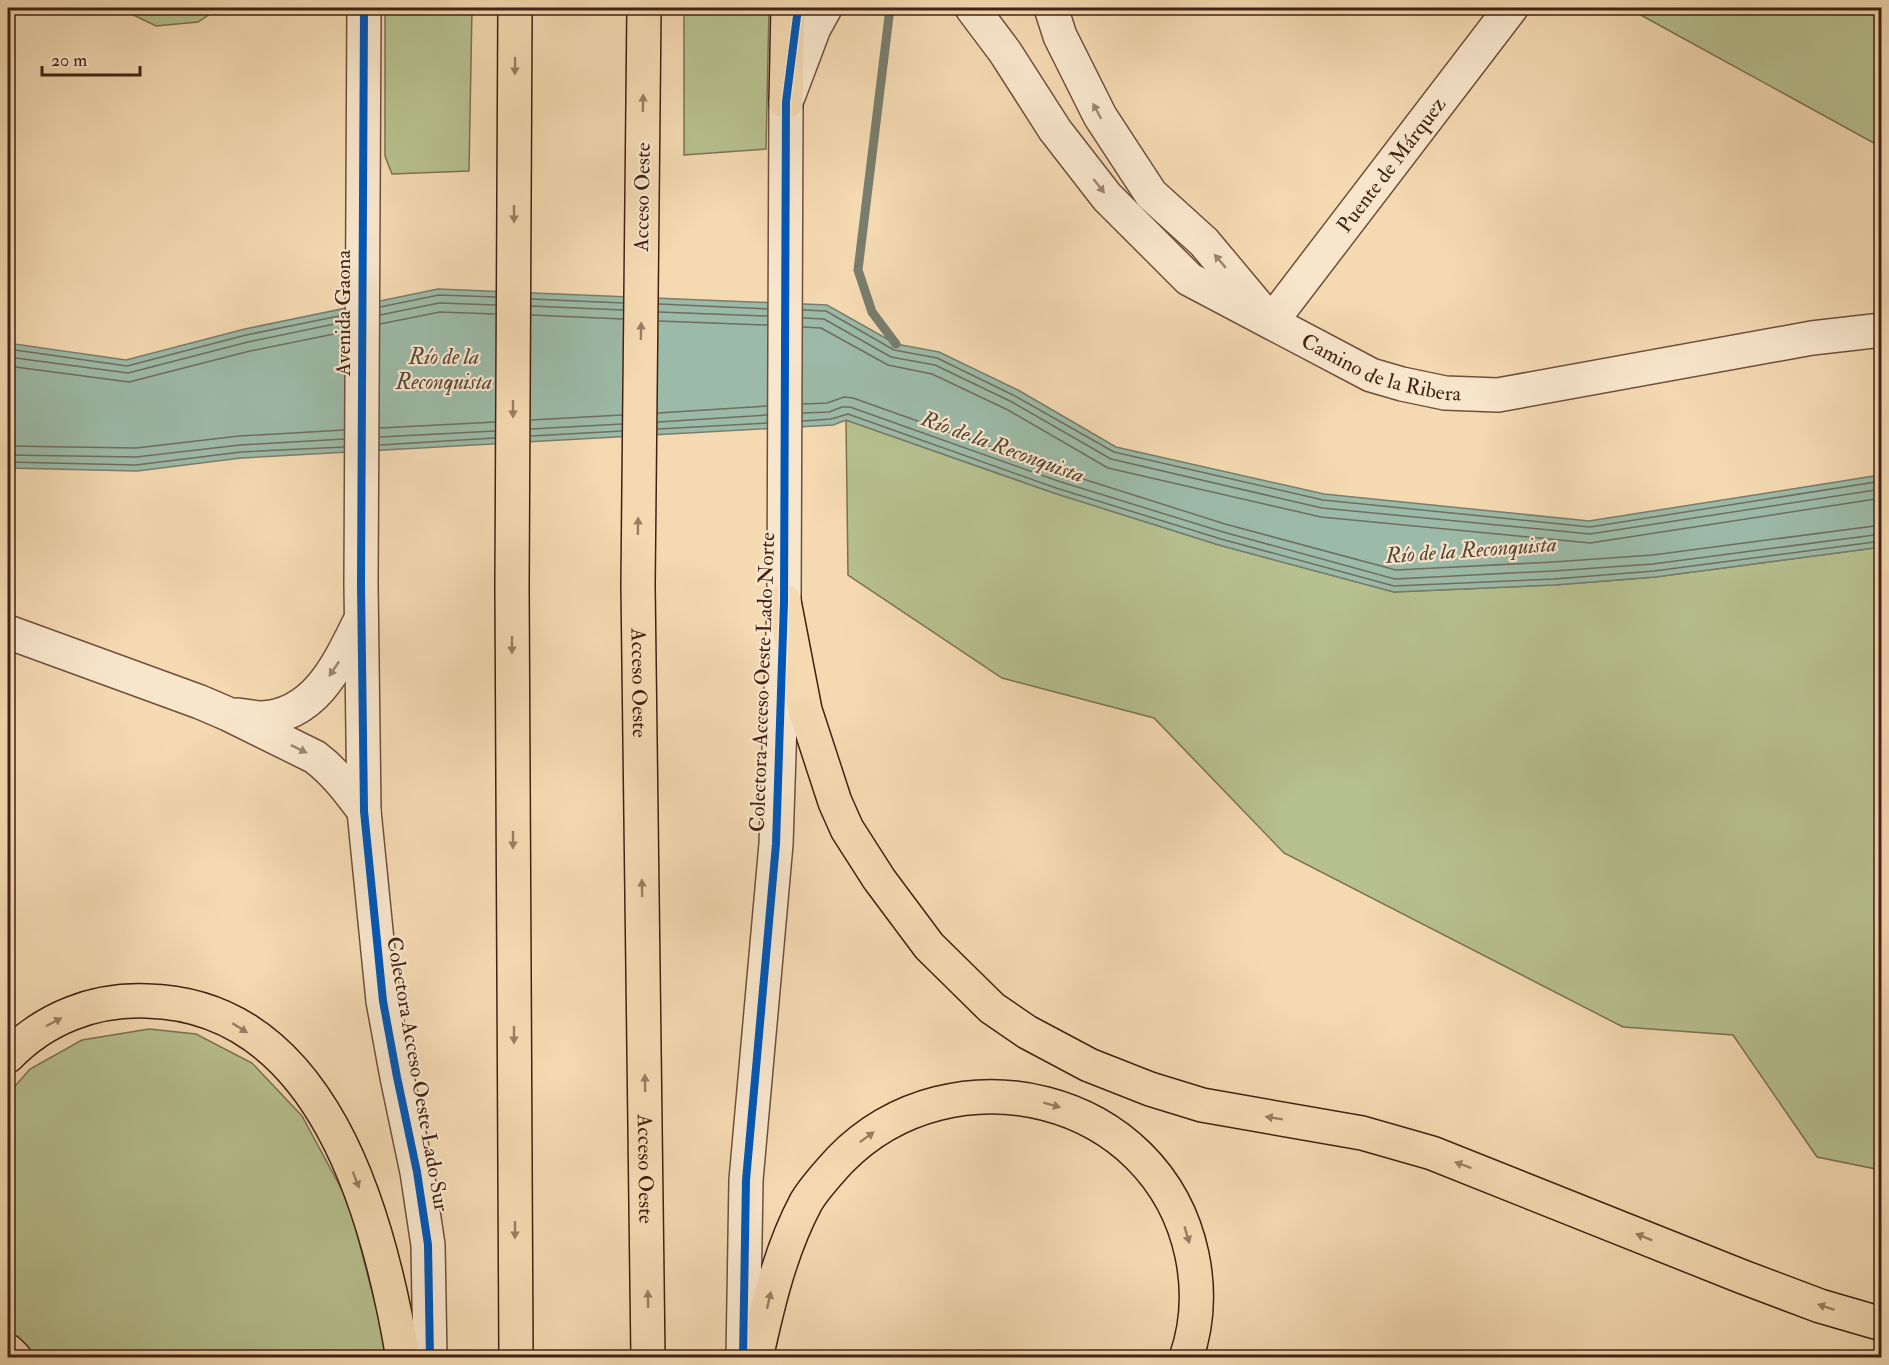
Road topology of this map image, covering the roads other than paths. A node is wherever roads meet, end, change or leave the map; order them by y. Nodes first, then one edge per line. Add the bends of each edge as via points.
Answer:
1 (364, 8) edge
2 (515, 8) edge
3 (644, 8) edge
4 (788, 8) edge
5 (798, 8) edge
6 (825, 8) edge
7 (972, 8) edge
8 (1051, 8) edge
9 (1511, 8) edge
10 (786, 102) junction
11 (1270, 322) junction
12 (1881, 330) edge
13 (784, 601) junction
14 (361, 618) junction
15 (8, 632) edge
16 (228, 714) junction
17 (363, 811) junction
18 (8, 1056) edge
19 (1881, 1324) edge
20 (8, 1351) edge
21 (15, 1358) edge
22 (403, 1358) edge
23 (430, 1358) edge
24 (516, 1358) edge
25 (648, 1358) edge
26 (743, 1358) edge
27 (756, 1358) edge
28 (1186, 1358) edge

1 - 14 street, Avenida Gaona
2 -> 24 highway via 512,586
25 -> 3 highway, Acceso Oeste via 638,585
4 - 10 highway
5 - 10 street, Colectora Acceso Oeste Lado Norte
6 - 10 street
7 -> 11 street via 1055,130 1107,196 1189,279
11 -> 8 street, Camino de la Ribera via 1204,242 1151,194 1100,116 1060,36
9 - 11 street, Puente de Márquez
10 - 13 street, Colectora Acceso Oeste Lado Norte
11 - 12 street, Camino de la Ribera via 1371,375 1445,393 1498,395 1812,338
19 -> 13 highway via 1743,1277 1432,1153 1362,1133 1202,1105 1089,1065 1027,1032 992,1008 929,946 847,829 805,710
13 - 26 street, Colectora Acceso Oeste Lado Norte via 776,844 746,1180
14 -> 16 street via 343,656 307,703 288,713 261,718
14 - 17 street, Colectora Acceso Oeste Lado Sur
15 - 16 street
16 -> 17 street via 315,757 345,785
17 - 23 street, Colectora Acceso Oeste Lado Sur via 383,1001 428,1245
18 -> 22 highway via 28,1038 63,1017 97,1004 127,1001 179,1003 198,1008 220,1016 261,1042 311,1092 344,1148 372,1219
20 - 21 highway
27 -> 28 highway via 773,1283 807,1202 825,1176 853,1147 879,1128 938,1104 982,1097 1021,1098 1088,1117 1143,1159 1162,1183 1180,1214 1196,1273 1196,1314

